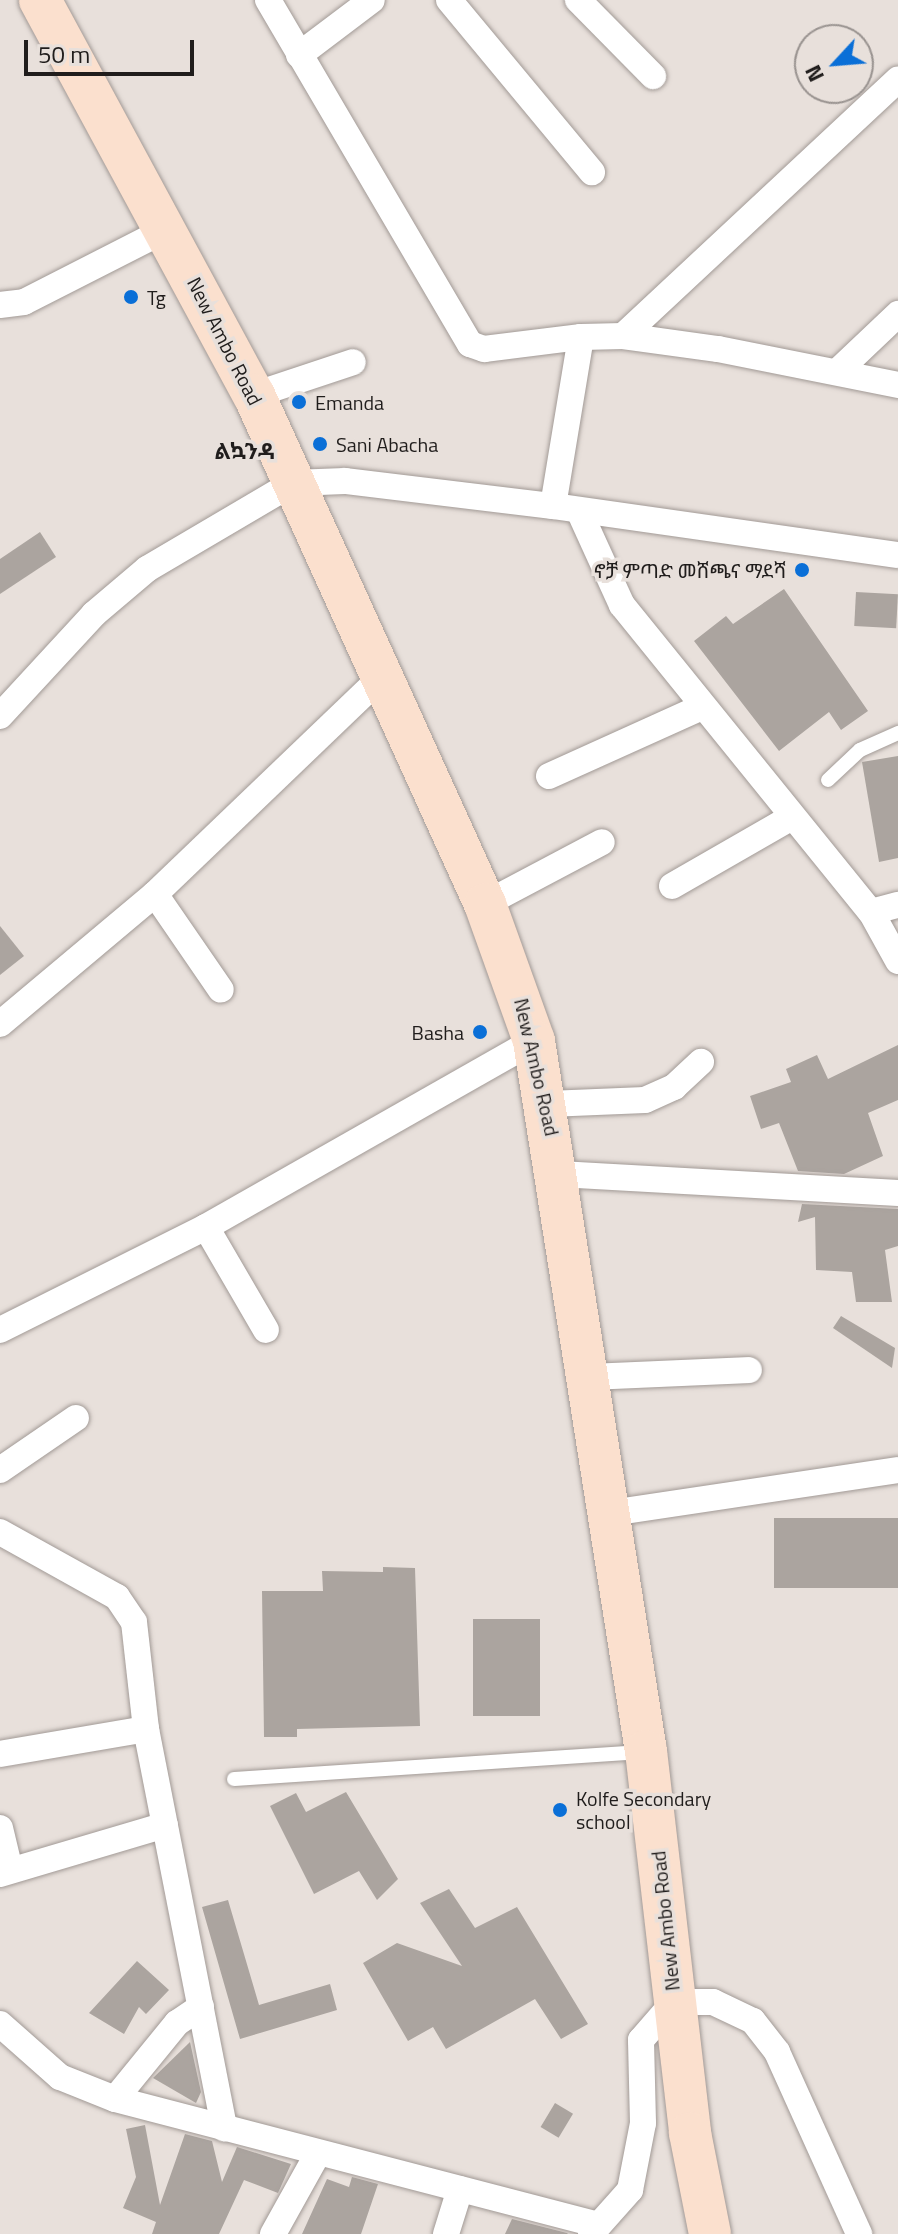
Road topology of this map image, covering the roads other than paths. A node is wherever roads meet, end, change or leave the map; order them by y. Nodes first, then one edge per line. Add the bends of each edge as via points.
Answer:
1 (40, 0) edge
2 (268, 0) edge
3 (372, 0) edge
4 (449, 0) edge
5 (578, 0) edge
6 (299, 55) junction
7 (653, 76) dead end
8 (898, 80) edge
9 (592, 172) dead end
10 (167, 229) junction
11 (0, 305) edge
12 (898, 314) edge
13 (623, 336) junction
14 (581, 337) junction
15 (353, 362) dead end
16 (838, 371) junction
17 (898, 385) edge
18 (254, 395) junction
19 (293, 483) junction
20 (553, 506) junction
21 (580, 513) junction
22 (898, 555) edge
23 (383, 675) junction
24 (702, 707) junction
25 (0, 716) edge
26 (898, 733) edge
27 (549, 776) dead end
28 (828, 780) dead end
29 (792, 817) junction
30 (602, 842) dead end
31 (672, 886) dead end
32 (155, 894) junction
33 (485, 904) junction
34 (898, 905) edge
35 (871, 912) junction
36 (898, 961) edge
37 (221, 990) dead end
38 (0, 1024) edge
39 (534, 1041) junction
40 (701, 1062) dead end
41 (548, 1104) junction
42 (559, 1174) junction
43 (898, 1193) edge
44 (206, 1227) junction
45 (0, 1330) edge
46 (266, 1330) dead end
47 (749, 1370) dead end
48 (591, 1377) junction
49 (76, 1418) dead end
50 (0, 1470) edge
51 (898, 1470) edge
52 (611, 1513) junction
53 (0, 1532) edge
54 (146, 1729) junction
55 (646, 1751) junction
56 (0, 1754) edge
57 (234, 1779) dead end
58 (165, 1825) junction
59 (0, 1828) edge
60 (5, 1872) edge
61 (674, 2002) junction
62 (201, 2007) junction
63 (0, 2024) edge
64 (115, 2099) junction
65 (224, 2128) junction
66 (318, 2153) junction
67 (460, 2189) junction
68 (592, 2229) edge
69 (273, 2234) edge
70 (446, 2234) edge
71 (710, 2234) edge
72 (859, 2234) edge

1 - 10 main road, New Ambo Road
2 - 6 street
3 - 6 street
4 - 9 street
5 - 7 street
6 - 14 street via 470,344 484,349
8 - 13 street
10 - 11 street via 24,302
10 - 18 main road, New Ambo Road
12 - 16 street
13 - 14 street
13 - 16 street
14 - 20 street
15 - 18 street
16 - 17 street
18 - 19 main road, New Ambo Road
19 - 20 street via 345,481
19 - 23 main road, New Ambo Road
19 - 25 street via 147,569 94,614
20 - 21 street
21 - 22 street
21 - 24 street via 622,605
23 - 32 street
23 - 33 main road, New Ambo Road
24 - 27 street
24 - 29 street
26 - 28 lane via 860,750
29 - 31 street
29 - 35 street
30 - 33 street
32 - 37 street
32 - 38 street
33 - 39 main road, New Ambo Road
34 - 35 street
35 - 36 street
39 - 41 main road, New Ambo Road
39 - 44 street
40 - 41 street via 674,1087 645,1100
41 - 42 main road, New Ambo Road
42 - 43 street
42 - 48 main road, New Ambo Road
44 - 45 street
44 - 46 street
47 - 48 street
48 - 52 main road, New Ambo Road
49 - 50 street
51 - 52 street
52 - 55 main road, New Ambo Road
53 - 54 street via 129,1609
54 - 56 street
54 - 58 street
55 - 57 lane
55 - 61 main road, New Ambo Road
58 - 60 street
58 - 62 street
59 - 60 street
61 - 68 street via 641,2040 643,2123 630,2190
61 - 71 main road, New Ambo Road
61 - 72 street via 713,2002 753,2021 777,2052
62 - 64 street via 177,2023
62 - 65 street
63 - 64 street via 60,2077
64 - 65 street
65 - 66 street
66 - 67 street
66 - 69 street
67 - 68 street
67 - 70 street

